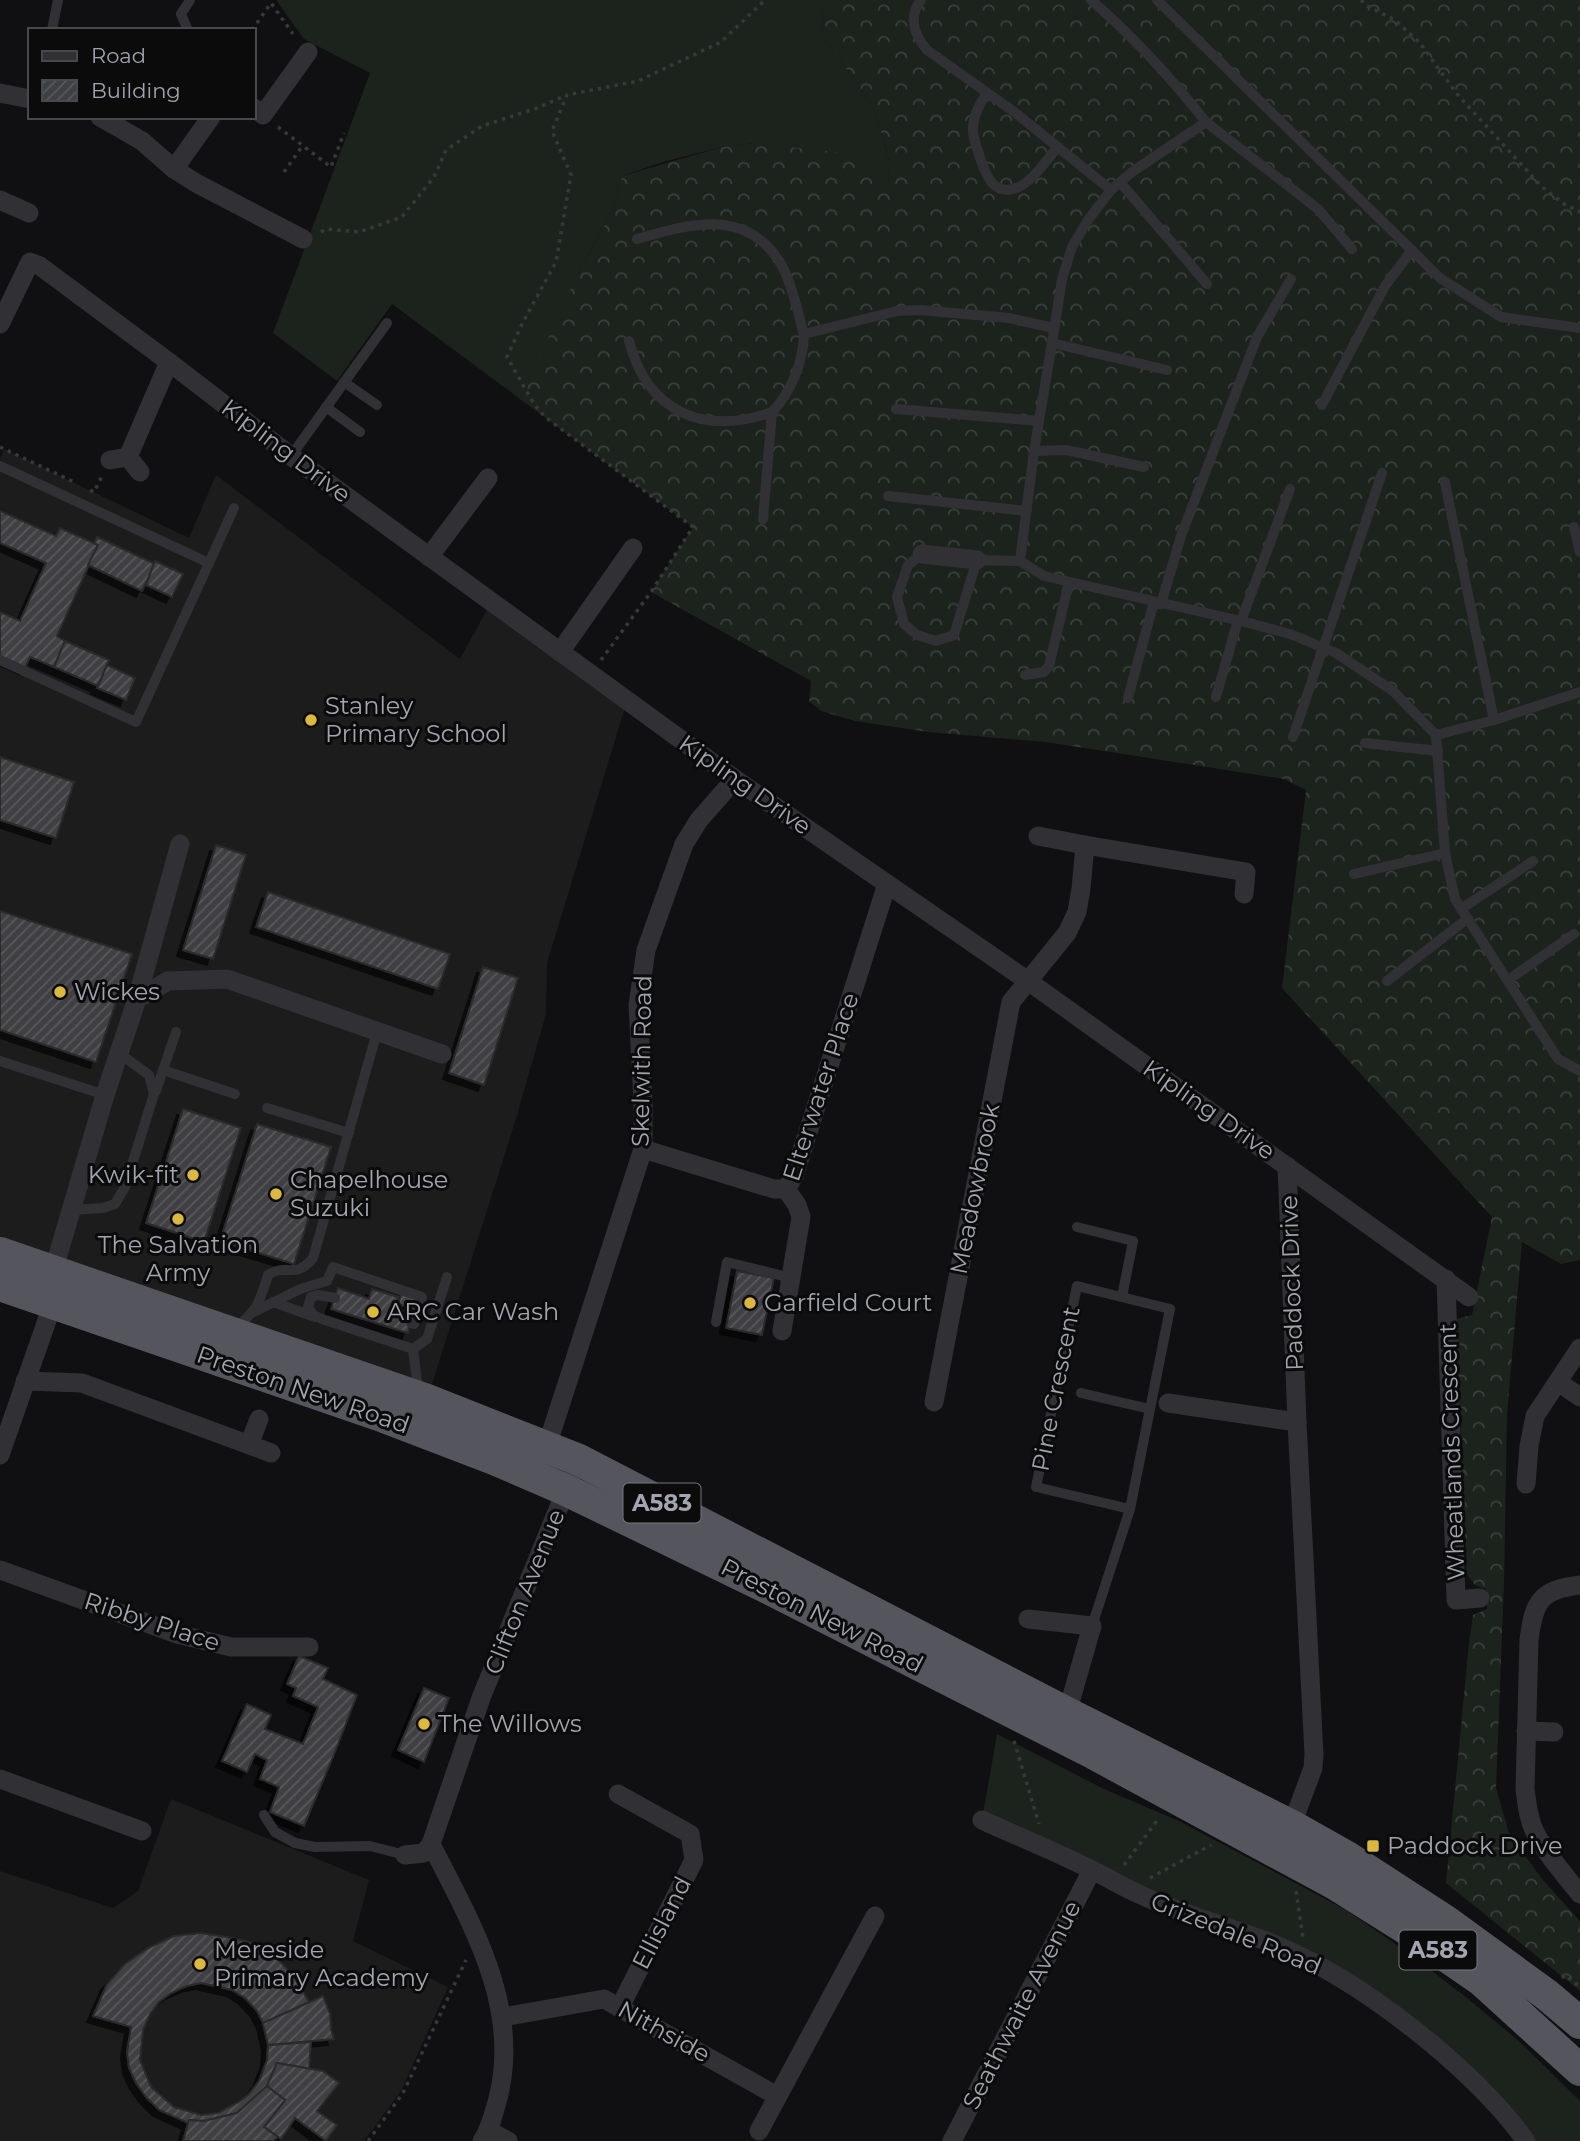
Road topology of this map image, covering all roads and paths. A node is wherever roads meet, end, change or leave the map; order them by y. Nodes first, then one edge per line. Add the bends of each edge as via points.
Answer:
1 (58, 0) edge
2 (190, 0) edge
3 (765, 0) edge
4 (920, 0) edge
5 (1091, 0) edge
6 (1157, 0) edge
7 (1361, 0) edge
8 (52, 28) edge
9 (187, 28) edge
10 (253, 28) edge
11 (293, 34) dead end
12 (308, 52) dead end
13 (0, 93) edge
14 (987, 93) junction
15 (567, 95) junction
16 (28, 99) edge
17 (258, 111) edge
18 (104, 119) edge
19 (210, 119) edge
20 (1206, 122) junction
21 (344, 133) dead end
22 (303, 145) junction
23 (1058, 147) junction
24 (174, 169) junction
25 (284, 172) dead end
26 (1120, 182) junction
27 (1111, 190) junction
28 (0, 200) edge
29 (1580, 212) edge
30 (29, 213) dead end
31 (303, 239) joint
32 (636, 239) dead end
33 (1352, 249) dead end
34 (1412, 250) junction
35 (1291, 279) dead end
36 (1207, 284) dead end
37 (387, 323) dead end
38 (0, 324) edge
39 (1054, 328) junction
40 (1580, 328) edge
41 (804, 334) junction
42 (629, 341) dead end
43 (1052, 343) junction
44 (169, 362) junction
45 (1167, 370) dead end
46 (344, 382) junction
47 (377, 405) dead end
48 (1322, 405) dead end
49 (326, 407) junction
50 (896, 409) dead end
51 (772, 412) junction
52 (1039, 421) junction
53 (360, 432) dead end
54 (0, 447) edge
55 (1034, 451) junction
56 (291, 456) junction
57 (126, 463) joint
58 (0, 466) edge
59 (1144, 467) dead end
60 (1382, 473) dead end
61 (488, 478) dead end
62 (1445, 483) dead end
63 (1290, 489) dead end
64 (888, 495) dead end
65 (234, 508) dead end
66 (1027, 511) junction
67 (763, 519) dead end
68 (1574, 527) dead end
69 (633, 548) dead end
70 (1580, 552) edge
71 (922, 554) joint
72 (429, 557) junction
73 (977, 560) junction
74 (1020, 561) junction
75 (209, 563) junction
76 (1069, 582) junction
77 (1157, 603) junction
78 (1239, 620) junction
79 (1324, 648) junction
80 (560, 652) junction
81 (0, 660) edge
82 (590, 674) junction
83 (1026, 675) dead end
84 (1580, 692) edge
85 (1216, 697) dead end
86 (1128, 698) dead end
87 (1494, 720) junction
88 (1436, 735) junction
89 (1293, 737) dead end
90 (1364, 743) dead end
91 (1438, 751) junction
92 (735, 779) junction
93 (1046, 833) dead end
94 (180, 844) dead end
95 (1085, 845) junction
96 (1445, 853) junction
97 (1533, 861) dead end
98 (1354, 874) dead end
99 (887, 884) junction
100 (1244, 894) dead end
101 (1461, 909) junction
102 (1467, 919) junction
103 (1574, 934) dead end
104 (1028, 981) junction
105 (1387, 981) dead end
106 (1507, 981) junction
107 (136, 999) junction
108 (176, 1032) dead end
109 (377, 1032) junction
110 (119, 1053) junction
111 (442, 1054) dead end
112 (0, 1061) edge
113 (163, 1070) junction
114 (1580, 1071) edge
115 (155, 1094) junction
116 (235, 1094) dead end
117 (106, 1095) junction
118 (267, 1108) dead end
119 (349, 1133) junction
120 (643, 1149) junction
121 (1287, 1166) junction
122 (786, 1189) junction
123 (71, 1210) junction
124 (1077, 1227) dead end
125 (0, 1254) edge
126 (53, 1272) junction
127 (447, 1277) dead end
128 (792, 1278) junction
129 (1446, 1279) junction
130 (0, 1286) edge
131 (1122, 1297) junction
132 (1469, 1297) dead end
133 (335, 1298) dead end
134 (273, 1302) junction
135 (53, 1303) junction
136 (322, 1319) junction
137 (243, 1322) junction
138 (716, 1322) dead end
139 (411, 1323) dead end
140 (782, 1331) dead end
141 (1580, 1348) edge
142 (413, 1349) junction
143 (25, 1381) junction
144 (1558, 1382) junction
145 (1081, 1393) dead end
146 (419, 1397) junction
147 (1580, 1397) edge
148 (934, 1402) dead end
149 (1159, 1406) junction
150 (258, 1419) dead end
151 (1297, 1422) junction
152 (250, 1445) junction
153 (547, 1447) junction
154 (271, 1453) dead end
155 (0, 1455) edge
156 (579, 1460) junction
157 (536, 1476) junction
158 (1526, 1484) dead end
159 (566, 1490) junction
160 (1130, 1509) junction
161 (0, 1570) edge
162 (1580, 1585) edge
163 (1480, 1598) dead end
164 (1028, 1619) dead end
165 (1092, 1626) junction
166 (309, 1647) dead end
167 (1006, 1710) junction
168 (1068, 1713) junction
169 (1526, 1731) junction
170 (1554, 1732) dead end
171 (0, 1779) edge
172 (618, 1794) dead end
173 (1175, 1797) junction
174 (264, 1815) dead end
175 (982, 1820) dead end
176 (1292, 1826) junction
177 (1237, 1830) junction
178 (142, 1831) dead end
179 (431, 1844) junction
180 (1047, 1849) junction
181 (405, 1855) joint
182 (1285, 1857) junction
183 (1092, 1870) junction
184 (1112, 1880) junction
185 (1130, 1890) junction
186 (1580, 1894) edge
187 (875, 1916) dead end
188 (478, 1937) junction
189 (1306, 1960) junction
190 (620, 2007) junction
191 (503, 2017) junction
192 (1580, 2023) edge
193 (1576, 2064) edge
194 (777, 2096) junction
195 (759, 2130) dead end
196 (485, 2136) edge
197 (368, 2141) edge
198 (508, 2141) edge
199 (952, 2141) edge
200 (1526, 2141) edge

1 - 8 lane
2 - 9 lane via 181,14
3 - 15 path via 721,42 638,81
4 - 14 lane via 913,26 918,39
5 - 20 lane via 1174,82
6 - 34 lane
7 - 29 path via 1395,20 1420,43 1457,94 1534,179
10 - 11 path via 271,3
12 - 17 street
13 - 16 street
14 - 23 lane
14 - 23 lane via 977,108 973,132 985,172 995,187 1022,185
15 - 31 path via 482,126 446,150 434,177 402,217 359,232 326,229
15 - 82 path via 552,131 571,175 556,262 507,357 545,417 693,527
17 - 22 path
18 - 24 street via 142,141
19 - 24 street
20 - 26 lane
20 - 33 lane via 1318,209
21 - 22 path via 331,167
22 - 25 path
23 - 27 lane
24 - 31 street
26 - 27 lane
26 - 36 lane
27 - 39 lane via 1072,247
28 - 30 street
32 - 41 lane via 687,225 716,223 753,235 771,249 783,268
34 - 40 lane via 1440,278 1502,317
34 - 48 lane via 1385,286
35 - 77 lane via 1257,337
37 - 46 lane
38 - 44 street, Kipling Drive via 30,262
39 - 41 lane via 1009,318 920,310 897,311
39 - 43 lane
41 - 51 lane via 790,389
42 - 51 lane via 639,371 654,393 673,408 716,422
43 - 45 lane
43 - 52 lane
44 - 56 street, Kipling Drive
44 - 57 street
46 - 47 lane
46 - 49 lane
49 - 53 lane
49 - 56 lane
50 - 52 lane
51 - 67 lane
52 - 55 lane
54 - 57 path via 94,492
55 - 59 lane via 1066,450
55 - 66 lane
56 - 72 street, Kipling Drive
58 - 75 lane
60 - 79 lane
61 - 72 street
62 - 87 lane
63 - 78 lane
64 - 66 lane
65 - 75 lane
66 - 74 lane
68 - 70 lane
69 - 80 street
71 - 73 street
71 - 73 lane via 908,565 897,597 904,624 917,635 936,641 954,635
72 - 80 street, Kipling Drive
73 - 74 lane
74 - 76 lane via 1044,576
75 - 81 lane via 136,722
76 - 77 lane
76 - 83 lane via 1049,666 1044,672
77 - 78 lane
77 - 86 lane
78 - 79 lane
78 - 85 lane
79 - 88 lane via 1393,691
79 - 89 lane
80 - 82 street, Kipling Drive
82 - 92 street, Kipling Drive
84 - 87 lane
87 - 88 lane
88 - 91 lane
90 - 91 lane
91 - 96 lane
92 - 99 street, Kipling Drive
92 - 120 street, Skelwith Road via 684,844 646,950 638,1005
93 - 95 street
94 - 107 street
95 - 100 street via 1246,872
95 - 104 street, Meadowbrook via 1077,912 1067,933
96 - 98 lane
96 - 101 lane
97 - 101 lane
99 - 104 street, Kipling Drive
99 - 122 street, Elterwater Place via 794,1176
101 - 102 lane
102 - 105 lane
102 - 106 lane
103 - 106 lane
104 - 121 street, Kipling Drive
104 - 148 street, Meadowbrook via 1011,1002
106 - 114 lane via 1558,1059
107 - 109 street via 169,981 226,979
107 - 110 street
108 - 113 lane
109 - 111 street
109 - 119 lane
110 - 115 lane via 149,1076
110 - 117 street
112 - 117 lane
113 - 115 lane
113 - 116 lane
115 - 123 lane via 125,1187 115,1204
117 - 123 street
118 - 119 lane
119 - 137 lane via 313,1258 304,1268 277,1269 268,1275 263,1296
120 - 122 street
120 - 153 street, Skelwith Road
121 - 129 street, Kipling Drive
121 - 151 street, Paddock Drive
122 - 128 street, Elterwater Place via 801,1217
123 - 126 street
124 - 131 lane via 1133,1241
125 - 126 highway, Preston New Road / A583
126 - 135 street
126 - 137 highway, Preston New Road / A583
127 - 142 lane via 427,1339
128 - 138 lane via 727,1262
128 - 140 street, Elterwater Place
129 - 132 street, Kipling Drive
129 - 163 street, Wheatlands Crescent via 1456,1600
130 - 135 highway, Preston New Road / A583
131 - 149 lane, Pine Crescent via 1170,1308
131 - 160 lane, Pine Crescent via 1077,1286 1036,1487
133 - 136 lane via 311,1297 308,1307
134 - 136 lane
134 - 137 lane
134 - 139 lane via 327,1281 333,1268 422,1297
135 - 143 street
135 - 157 highway, Preston New Road / A583 via 379,1415
136 - 142 lane
137 - 146 highway, Preston New Road / A583
141 - 144 street
142 - 146 lane
143 - 152 street via 82,1382
143 - 155 street
144 - 147 street
144 - 158 street via 1535,1416
145 - 149 lane
146 - 153 highway, Preston New Road / A583
149 - 151 street
149 - 160 lane, Pine Crescent
150 - 152 street, Preston New Road
151 - 176 street, Paddock Drive via 1314,1768
152 - 154 street
153 - 156 highway, Preston New Road / A583
153 - 157 street, Skelwith Road
156 - 159 street, Clifton Avenue
156 - 168 highway, Preston New Road / A583
157 - 159 highway, Preston New Road / A583
159 - 167 highway, Preston New Road / A583
159 - 179 street, Clifton Avenue via 481,1698
160 - 165 lane, Pine Crescent
161 - 166 street, Ribby Place via 177,1634 231,1647
162 - 169 street via 1560,1587 1542,1598 1532,1615
164 - 165 street
165 - 168 street
167 - 173 highway, Preston New Road / A583
167 - 180 path
168 - 176 highway, Preston New Road / A583
169 - 170 street
169 - 186 street via 1525,1788 1534,1830
171 - 178 street
172 - 190 street, Ellisland via 690,1834 694,1860
173 - 177 highway, Preston New Road / A583
173 - 184 path
174 - 181 lane via 275,1832 295,1843 370,1846
175 - 180 street, Grizedale Road
176 - 182 street, Paddock Drive
176 - 192 highway, Preston New Road / A583 via 1447,1922
177 - 182 highway, Preston New Road / A583
177 - 185 path
179 - 181 street via 424,1853
179 - 188 street
180 - 183 street, Grizedale Road
182 - 189 path
182 - 193 highway, Preston New Road / A583 via 1410,1931 1481,1980
183 - 184 street, Grizedale Road
183 - 199 street, Seathwaite Avenue
184 - 185 street, Grizedale Road
185 - 189 street, Grizedale Road
187 - 194 street
188 - 191 street
188 - 197 path via 403,2093
189 - 200 street, Grizedale Road via 1377,2003 1430,2044 1471,2079
190 - 191 street, Nithside via 604,1999
190 - 194 street, Nithside
191 - 196 street via 502,2083
194 - 195 street
196 - 198 street

